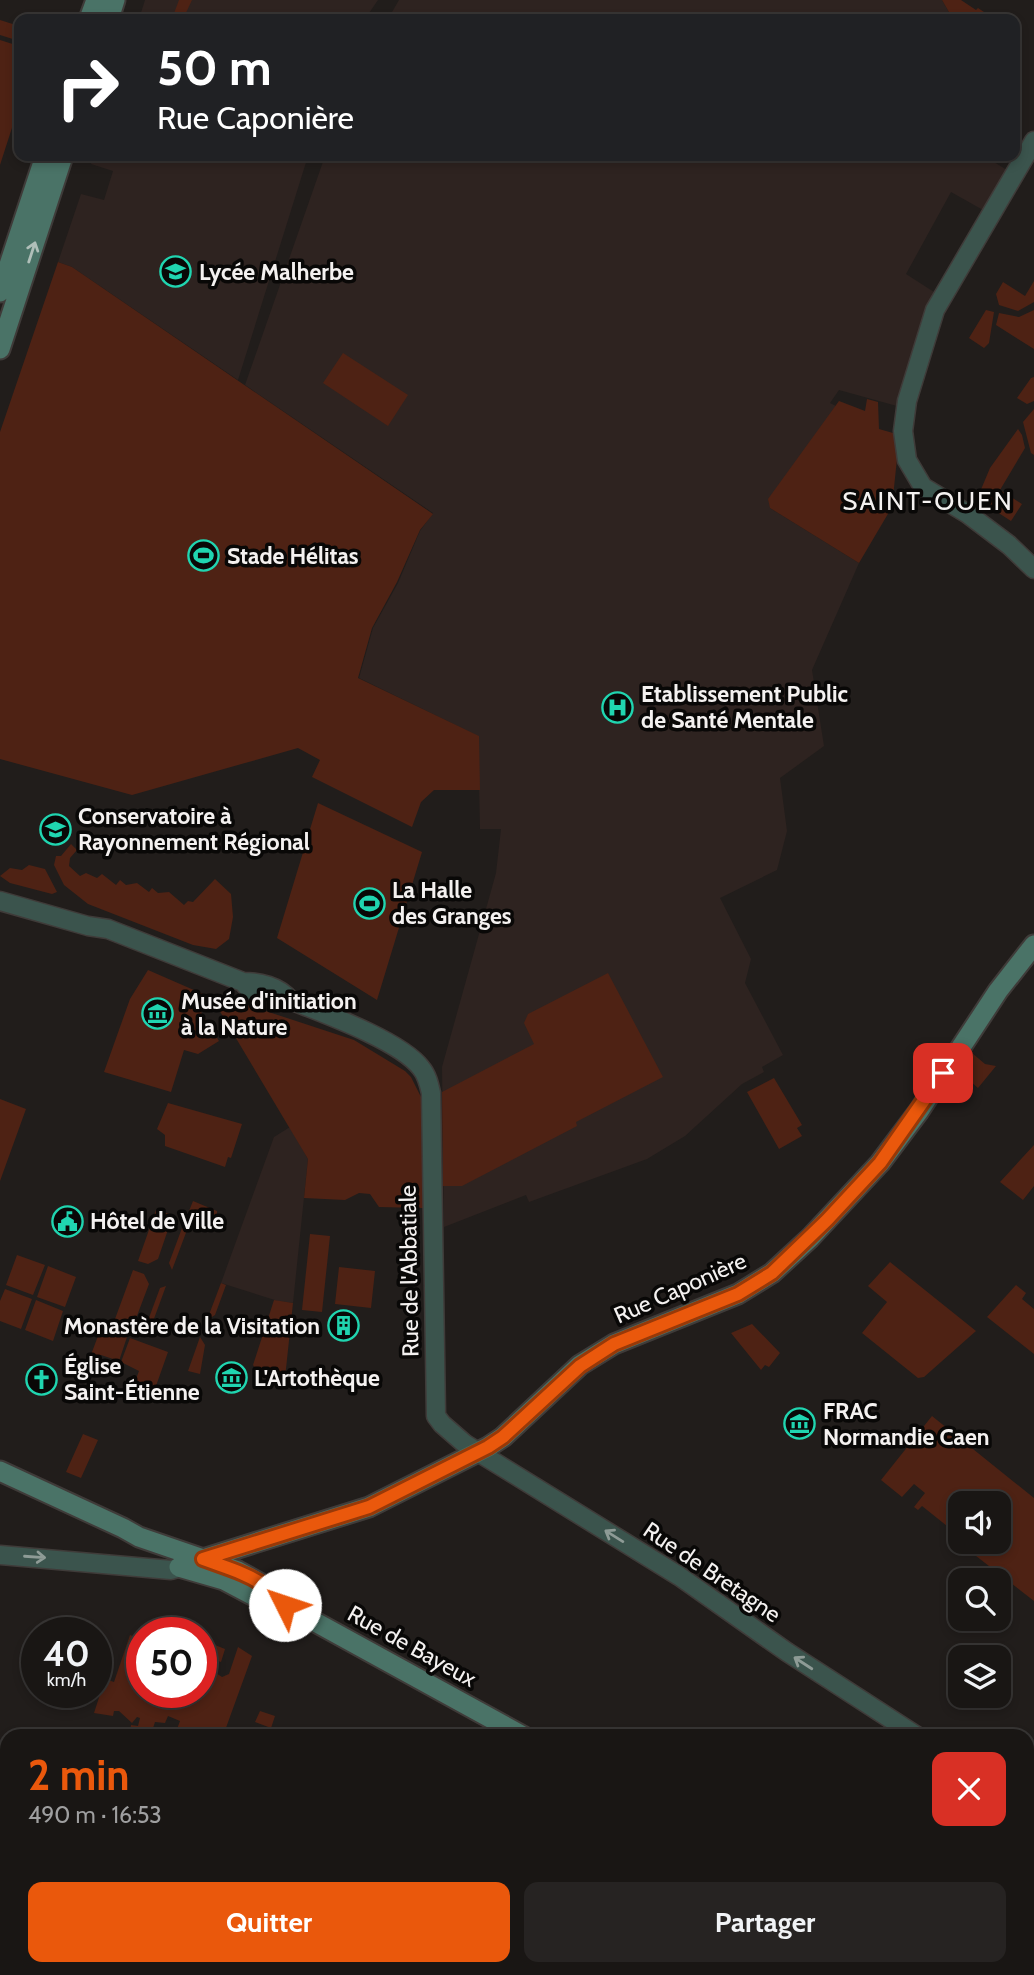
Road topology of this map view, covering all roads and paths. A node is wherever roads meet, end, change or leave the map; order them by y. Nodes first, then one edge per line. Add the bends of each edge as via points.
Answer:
1 (1034, 141) edge
2 (47, 167) edge
3 (0, 292) edge
4 (0, 349) edge
5 (1034, 569) edge
6 (0, 890) edge
7 (0, 901) edge
8 (108, 929) junction
9 (1034, 945) edge
10 (478, 1452) junction
11 (0, 1471) edge
12 (0, 1555) edge
13 (203, 1559) junction
14 (179, 1567) junction
15 (223, 1580) junction
16 (277, 1601) junction
17 (510, 1729) edge
18 (906, 1729) edge

1 - 5 street via 935,310 907,401 903,431 907,460 923,487 968,514
2 - 3 main road
4 -> 2 main road
6 - 8 street via 91,915
7 - 8 street
8 - 10 street, Rue de l'Abbatiale via 243,982 257,982 285,993 290,1000 404,1052 424,1070 431,1093 436,1416
9 - 10 main road, Rue Caponière via 880,1163 782,1264 738,1294 593,1356 503,1437
10 - 13 main road, Rue Caponière via 369,1507
18 -> 10 street, Rue de Bretagne via 679,1576
11 - 13 main road, Rue de Bayeux via 139,1537
12 -> 14 street via 171,1570
13 - 14 street
13 - 15 main road
13 - 16 main road, Rue de Bayeux via 259,1582
14 - 15 main road, Rue de Bayeux
15 - 16 main road, Rue de Bayeux via 258,1598
16 - 17 main road, Rue de Bayeux

